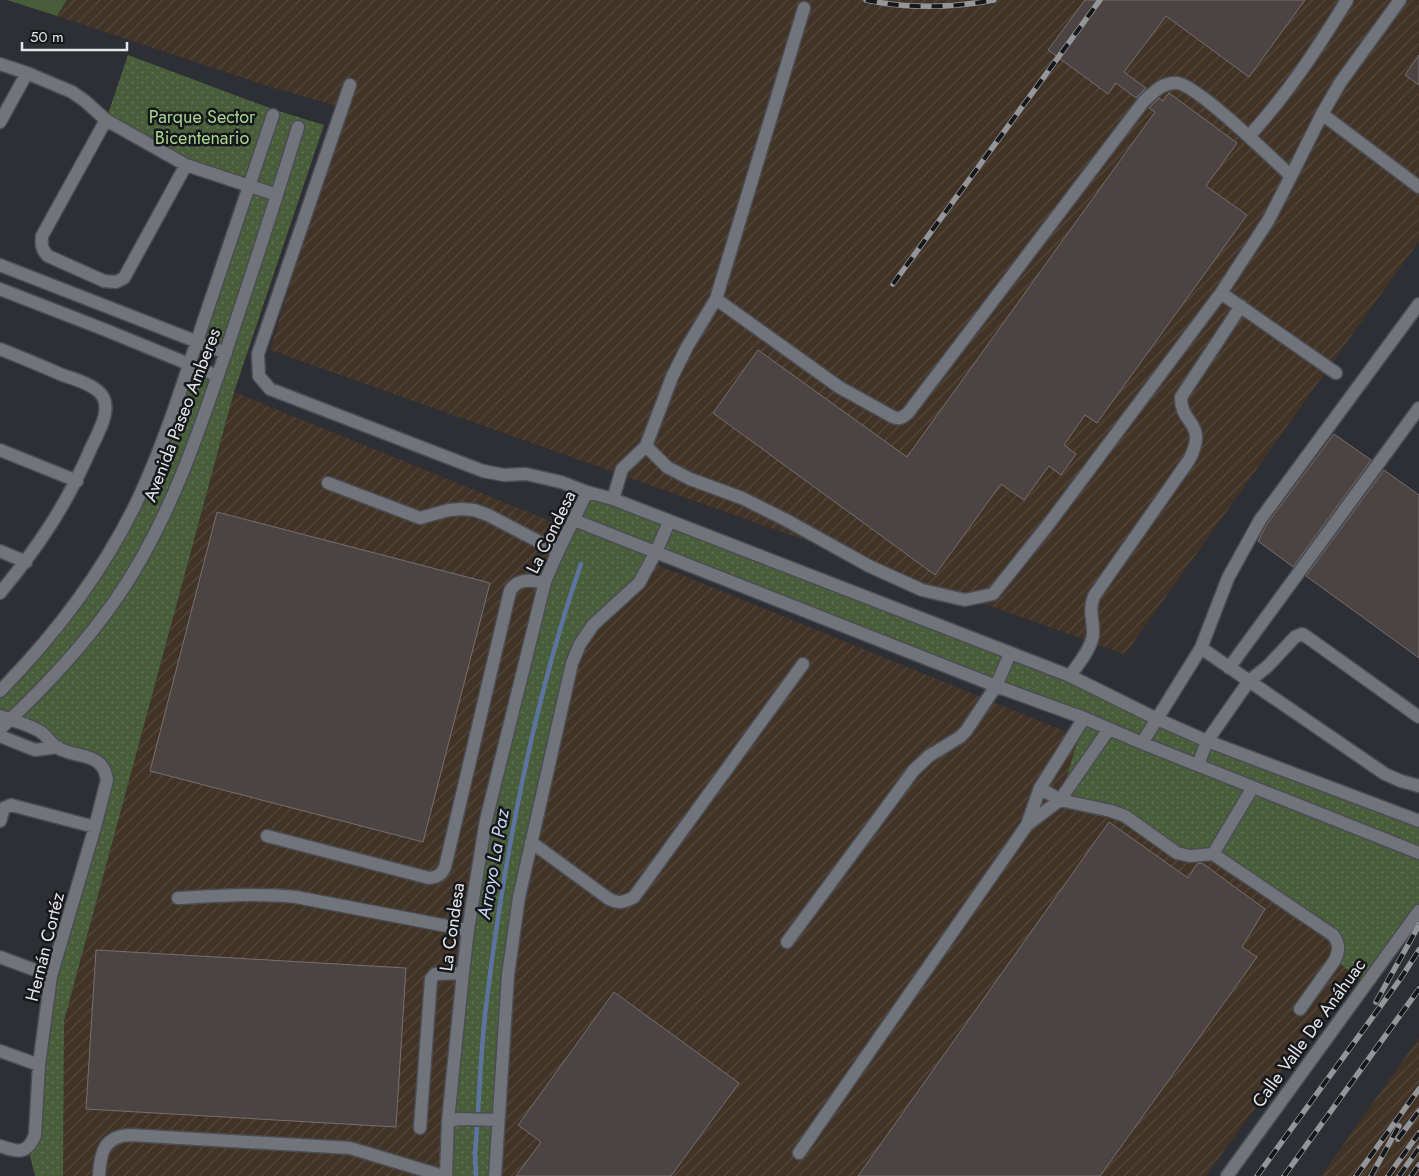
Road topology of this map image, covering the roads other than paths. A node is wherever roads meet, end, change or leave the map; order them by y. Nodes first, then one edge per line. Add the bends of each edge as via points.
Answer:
1 (1346, 0) edge
2 (1400, 0) edge
3 (804, 8) dead end
4 (0, 64) edge
5 (27, 73) junction
6 (350, 84) dead end
7 (1322, 114) junction
8 (273, 115) dead end
9 (106, 120) junction
10 (0, 122) edge
11 (298, 127) dead end
12 (1249, 136) junction
13 (186, 165) junction
14 (1291, 176) junction
15 (249, 185) junction
16 (1419, 187) edge
17 (277, 195) junction
18 (0, 265) edge
19 (0, 289) edge
20 (1221, 293) junction
21 (716, 299) junction
22 (1419, 304) edge
23 (1241, 306) junction
24 (197, 342) junction
25 (0, 349) edge
26 (226, 353) junction
27 (189, 365) junction
28 (1336, 373) dead end
29 (218, 376) junction
30 (1419, 408) edge
31 (646, 446) junction
32 (0, 450) edge
33 (77, 481) junction
34 (328, 483) dead end
35 (587, 492) junction
36 (613, 499) junction
37 (574, 520) junction
38 (669, 522) junction
39 (0, 551) edge
40 (558, 551) junction
41 (656, 552) junction
42 (26, 562) junction
43 (545, 582) junction
44 (0, 593) edge
45 (1202, 648) junction
46 (1010, 654) junction
47 (803, 664) dead end
48 (1229, 668) junction
49 (1070, 676) junction
50 (1249, 681) junction
51 (996, 686) junction
52 (0, 691) edge
53 (1419, 717) edge
54 (5, 718) edge
55 (1084, 718) junction
56 (1157, 719) junction
57 (0, 729) edge
58 (1109, 729) junction
59 (0, 736) edge
60 (1207, 741) junction
61 (1142, 743) junction
62 (58, 747) junction
63 (1198, 765) junction
64 (1419, 786) edge
65 (1253, 787) junction
66 (1040, 788) junction
67 (1060, 800) junction
68 (1, 816) edge
69 (1419, 821) edge
70 (1027, 825) junction
71 (95, 827) junction
72 (267, 836) dead end
73 (531, 842) junction
74 (1419, 853) edge
75 (1214, 854) junction
76 (178, 898) dead end
77 (1419, 911) edge
78 (468, 930) junction
79 (787, 942) dead end
80 (0, 957) edge
81 (462, 973) junction
82 (51, 976) junction
83 (1300, 1009) dead end
84 (0, 1051) edge
85 (39, 1065) junction
86 (453, 1120) junction
87 (492, 1120) junction
88 (420, 1128) dead end
89 (0, 1146) edge
90 (799, 1154) dead end
91 (99, 1176) edge
92 (444, 1176) edge
93 (495, 1176) edge
94 (1227, 1176) edge

1 - 12 street via 1316,52
2 - 7 street via 1340,83
3 - 21 street
4 - 5 street
5 - 9 street via 72,92
5 - 10 street
6 - 35 street via 258,354 259,376 270,389 483,471 504,475 526,474
7 - 14 street
7 - 16 street
8 - 15 street, Avenida Paseo Amberes
9 - 13 street
9 - 13 street via 42,236 41,244 48,256 104,281 116,282 124,278
11 - 17 street, Avenida Paseo Amberes
12 - 14 street
12 - 21 street via 1180,83 1169,83 1152,93 902,418 893,417 839,387
13 - 15 street
14 - 20 street via 1268,221
15 - 17 street
15 - 24 street, Avenida Paseo Amberes
17 - 26 street, Avenida Paseo Amberes
18 - 24 street
19 - 27 street
20 - 23 street
20 - 31 street via 993,594 965,600 922,590 868,566 742,498 690,479 668,467
21 - 31 street via 672,377
22 - 45 street via 1260,520 1228,578
23 - 28 street
23 - 49 street via 1181,397 1181,405 1195,429 1195,448 1094,596 1090,613 1092,640
24 - 26 street
24 - 27 street, Avenida Paseo Amberes
25 - 33 street via 89,385 102,396 105,403 102,425
26 - 29 street, Avenida Paseo Amberes
27 - 29 street
27 - 52 street, Avenida Paseo Amberes via 139,496 104,560 61,622 30,661
29 - 54 street, Avenida Paseo Amberes via 185,466 143,555 78,649
30 - 48 street
31 - 36 street via 622,469
32 - 33 street
33 - 42 street
34 - 40 street via 420,518 449,510 474,510
35 - 36 street, La Condesa
35 - 37 street, La Condesa
36 - 38 street, La Condesa
37 - 40 street, La Condesa
37 - 41 street
38 - 41 street
38 - 46 street, La Condesa
39 - 42 street
40 - 43 street, La Condesa
41 - 51 street
41 - 73 street via 639,583 593,625 580,644 572,663
42 - 44 street
43 - 72 street via 524,581 510,591 441,874 429,878
43 - 78 street, La Condesa via 486,820
45 - 48 street
45 - 56 street
46 - 49 street, La Condesa
46 - 51 street
47 - 73 street via 634,897 615,902 609,899
48 - 50 street
49 - 56 street, La Condesa
50 - 53 street via 1295,637 1305,634
50 - 60 street
50 - 64 street via 1385,774
51 - 55 street
51 - 79 street via 960,738 929,756 902,785
54 - 57 street, Avenida Paseo Amberes
54 - 62 street via 40,731
55 - 58 street
55 - 66 street
56 - 60 street, La Condesa
56 - 61 street
58 - 61 street
58 - 67 street
59 - 62 street via 35,750
60 - 63 street
60 - 69 street, La Condesa
61 - 63 street
62 - 71 street, Hernán Cortéz via 95,760 106,772 107,780
63 - 65 street
65 - 74 street
65 - 75 street
66 - 67 street
66 - 70 street
67 - 70 street
67 - 75 street via 1118,812 1183,855
68 - 71 street via 8,806 17,805
70 - 90 street
71 - 82 street, Hernán Cortéz
73 - 87 street via 508,975
75 - 83 street via 1337,940 1335,960
76 - 78 street via 271,894
77 - 94 street, Calle Valle De Anáhuac
78 - 81 street, La Condesa
80 - 82 street
81 - 86 street, La Condesa
81 - 88 street via 435,974 431,979
82 - 85 street, Hernán Cortéz
84 - 85 street
85 - 89 street, Hernán Cortéz via 36,1134 28,1148 18,1151
86 - 87 street
86 - 92 street, La Condesa
87 - 93 street
91 - 92 street via 105,1146 113,1138 130,1134 350,1148

